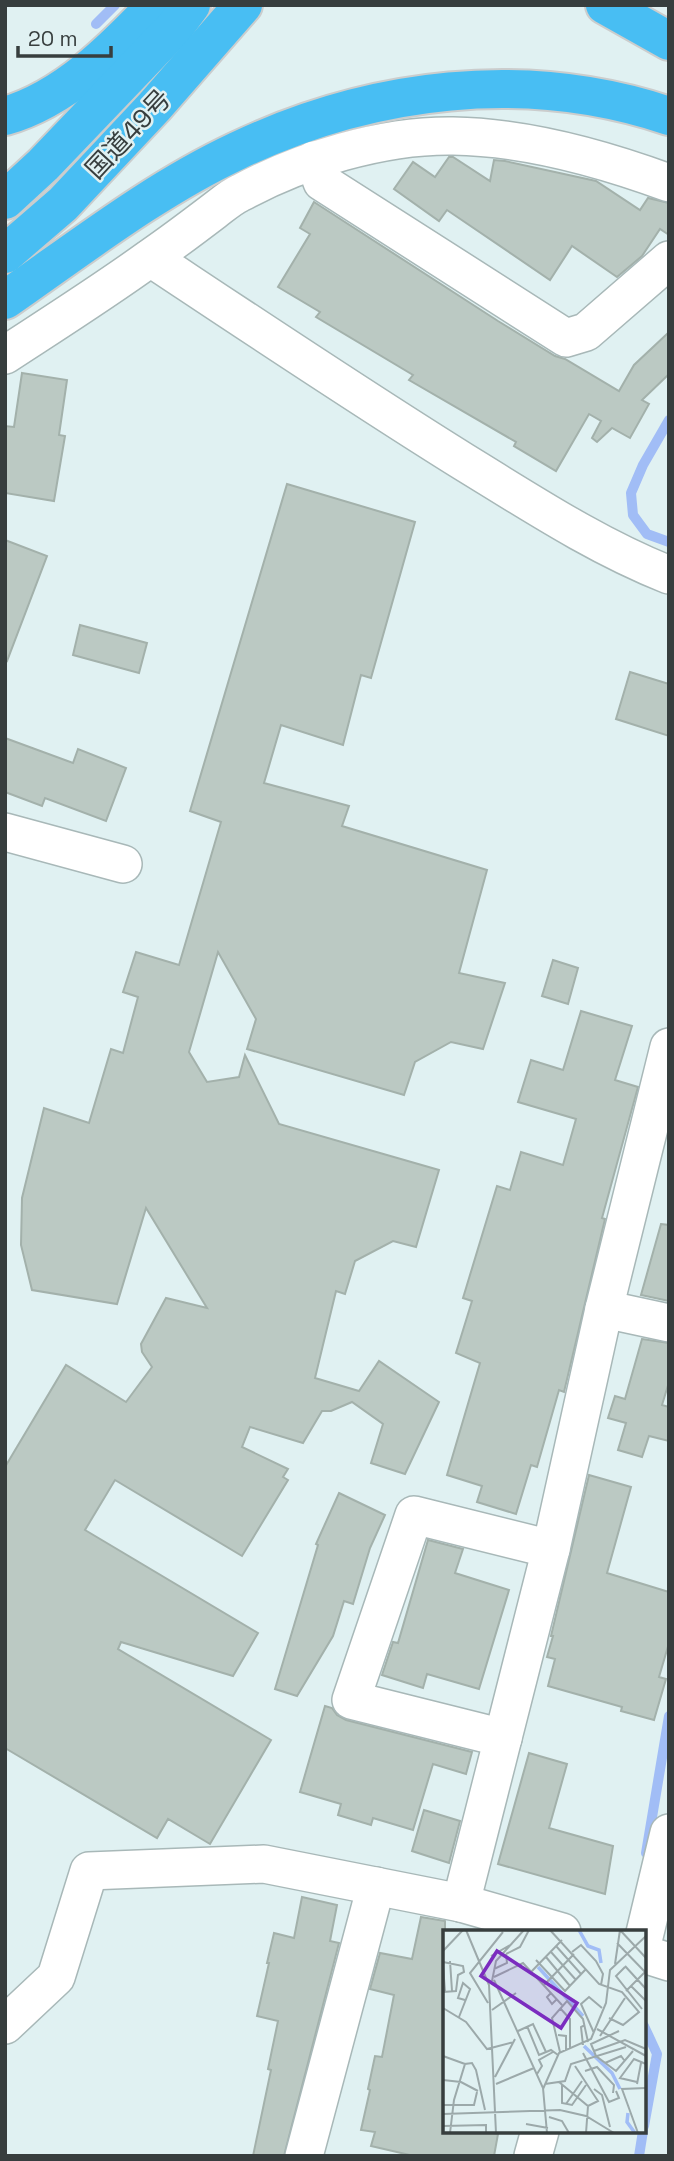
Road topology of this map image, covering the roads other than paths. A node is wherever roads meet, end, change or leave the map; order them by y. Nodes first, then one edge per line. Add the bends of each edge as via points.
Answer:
1 (156, 5) edge
2 (191, 5) edge
3 (243, 5) edge
4 (604, 5) edge
5 (669, 41) edge
6 (5, 116) edge
7 (669, 116) edge
8 (314, 160) junction
9 (669, 183) edge
10 (5, 200) edge
11 (5, 254) edge
12 (151, 258) junction
13 (669, 260) edge
14 (5, 300) edge
15 (5, 355) edge
16 (669, 575) edge
17 (5, 832) edge
18 (123, 864) dead end
19 (669, 1047) edge
20 (604, 1309) junction
21 (669, 1323) edge
22 (551, 1549) junction
23 (503, 1738) junction
24 (669, 1833) edge
25 (376, 1886) junction
26 (461, 1903) junction
27 (555, 1930) edge
28 (646, 1930) edge
29 (646, 1955) edge
30 (669, 1962) edge
31 (5, 2025) edge
32 (539, 2133) edge
33 (304, 2156) edge
34 (533, 2156) edge

1 - 6 highway via 87,71 24,111
2 - 10 highway, 国道49号 via 174,28
3 - 11 highway, 国道49号 via 63,204
4 - 5 highway
7 - 14 highway via 640,106 549,90 480,88 408,95 323,115 236,151 158,195
8 - 9 street via 414,139 494,138 625,167
8 - 12 street via 238,193
8 - 13 street via 322,182 566,338 586,332
12 - 15 street
12 - 16 street via 354,394 559,521 622,557
17 - 18 street
19 - 20 street
20 - 21 street
20 - 22 street
22 - 23 street
22 - 23 street via 414,1515 351,1700
23 - 26 street
24 - 28 street
25 - 26 street
25 - 31 street via 264,1864 89,1871 55,1977
25 - 33 street
26 - 27 street
29 - 30 street
32 - 34 street

